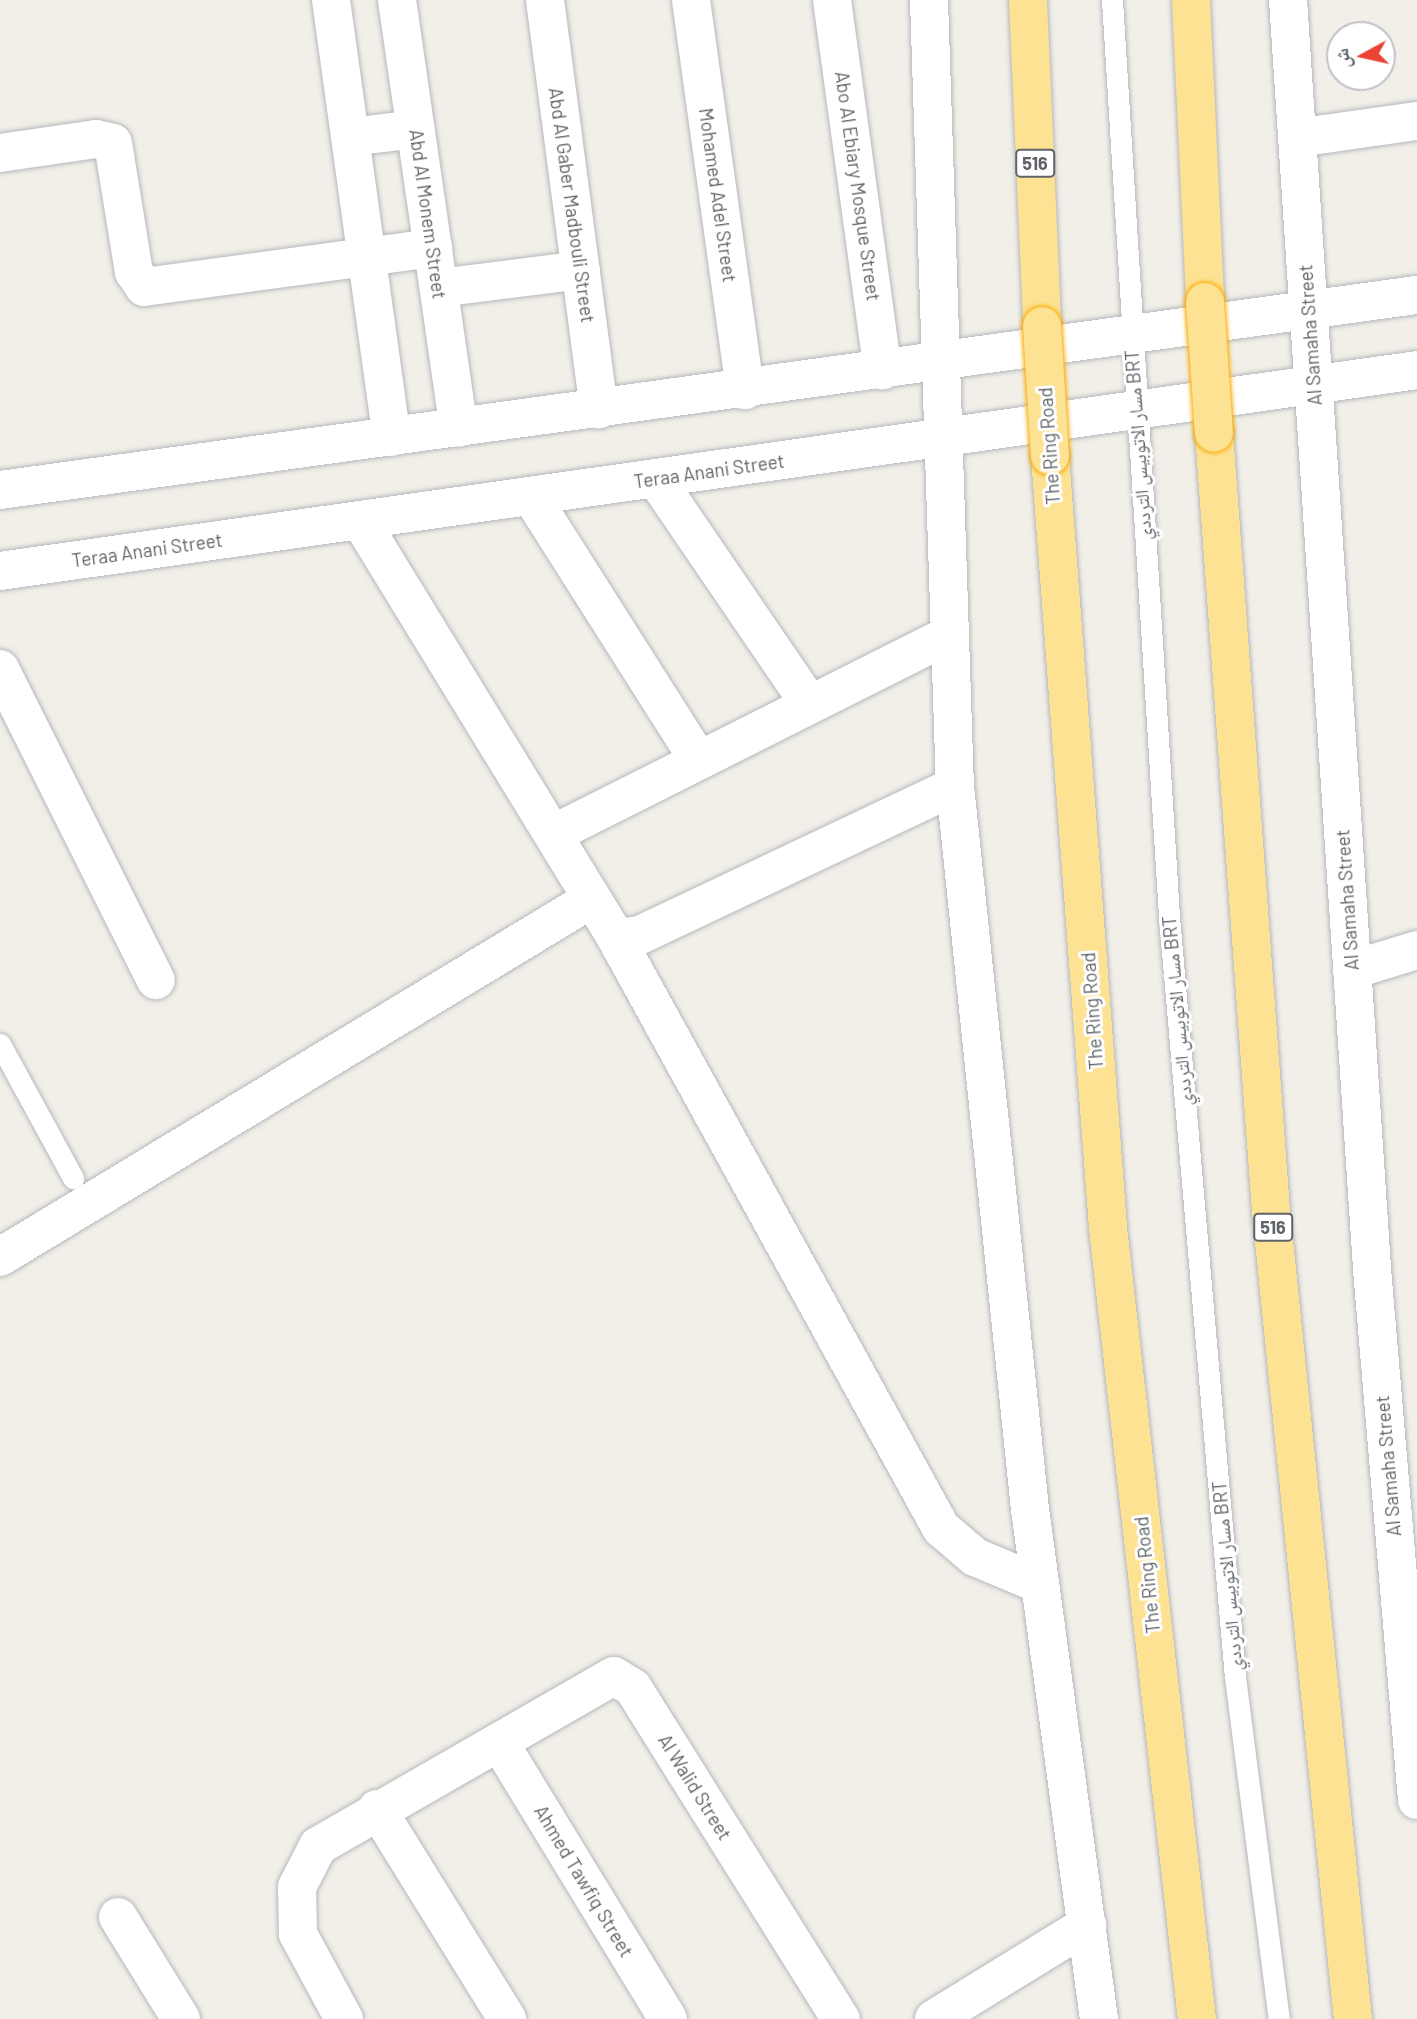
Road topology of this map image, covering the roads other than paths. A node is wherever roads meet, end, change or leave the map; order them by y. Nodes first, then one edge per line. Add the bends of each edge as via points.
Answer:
1 (331, 0) edge
2 (397, 0) edge
3 (545, 0) edge
4 (691, 0) edge
5 (832, 0) edge
6 (929, 0) edge
7 (1028, 0) edge
8 (1112, 0) edge
9 (1191, 0) edge
10 (1288, 0) edge
11 (1417, 121) edge
12 (416, 129) junction
13 (350, 137) junction
14 (1297, 138) junction
15 (0, 153) edge
16 (433, 248) junction
17 (366, 257) junction
18 (581, 270) junction
19 (439, 288) junction
20 (1417, 295) edge
21 (1308, 311) junction
22 (941, 364) junction
23 (1417, 370) edge
24 (883, 371) junction
25 (1313, 385) junction
26 (745, 390) junction
27 (599, 409) junction
28 (459, 428) junction
29 (392, 437) junction
30 (942, 438) junction
31 (656, 478) junction
32 (0, 490) edge
33 (531, 496) junction
34 (360, 520) junction
35 (0, 571) edge
36 (949, 635) junction
37 (0, 669) edge
38 (809, 703) junction
39 (697, 758) junction
40 (955, 786) junction
41 (552, 834) junction
42 (590, 900) junction
43 (616, 938) junction
44 (1417, 950) edge
45 (1352, 970) junction
46 (156, 980) dead end
47 (0, 1044) edge
48 (73, 1178) dead end
49 (0, 1256) edge
50 (1040, 1584) junction
51 (1413, 1728) edge
52 (499, 1742) junction
53 (1417, 1800) edge
54 (377, 1809) junction
55 (118, 1917) dead end
56 (1087, 1925) junction
57 (181, 2019) edge
58 (345, 2019) edge
59 (507, 2019) edge
60 (668, 2019) edge
61 (841, 2019) edge
62 (934, 2019) edge
63 (1099, 2019) edge
64 (1197, 2019) edge
65 (1279, 2019) edge
66 (1353, 2019) edge

1 - 13 street
2 - 12 street, Abd Al Monem Street
3 - 18 street, Abd Al Gaber Madbouli Street
4 - 26 street, Mohamed Adel Street
5 - 24 street, Abo Al Ebiary Mosque Street
6 - 22 street
7 - 64 highway, The Ring Road / 516, bridge via 1049,456 1108,1228
8 - 65 lane, مسار الاتوبيس الترددي BRT via 1169,916 1235,1677
9 - 66 highway, 516, bridge via 1205,302 1271,1211
10 - 14 street, Al Samaha Street
11 - 14 street
12 - 13 street
12 - 16 street, Abd Al Monem Street
13 - 17 street
14 - 21 street, Al Samaha Street
15 - 17 street via 96,139 114,143 134,272 144,287
16 - 17 street
16 - 19 street, Abd Al Monem Street
17 - 29 street
18 - 19 street
18 - 27 street, Abd Al Gaber Madbouli Street
19 - 28 street, Abd Al Monem Street
20 - 21 street
21 - 22 street
21 - 25 street, Al Samaha Street
22 - 24 street
22 - 30 street
23 - 25 street, Teraa Anani Street
24 - 26 street
25 - 30 street, Teraa Anani Street
25 - 45 street, Al Samaha Street
26 - 27 street
27 - 28 street
28 - 29 street
29 - 32 street
30 - 31 street, Teraa Anani Street
30 - 36 street
31 - 33 street, Teraa Anani Street
31 - 38 street
33 - 34 street, Teraa Anani Street
33 - 39 street
34 - 35 street, Teraa Anani Street
34 - 41 street
36 - 38 street
36 - 40 street
37 - 46 street
38 - 39 street
39 - 41 street
40 - 43 street via 640,935
40 - 50 street
41 - 42 street
42 - 43 street
42 - 49 street
43 - 50 street via 941,1528 975,1557
44 - 45 street
45 - 51 street, Al Samaha Street
47 - 48 lane
50 - 56 street
51 - 53 street, Al Samaha Street
52 - 54 street
52 - 60 street, Ahmed Tawfiq Street
52 - 61 street, Al Walid Street via 603,1678 624,1680
54 - 58 street via 318,1846 298,1887 298,1934
54 - 59 street
55 - 57 street
56 - 62 street
56 - 63 street

